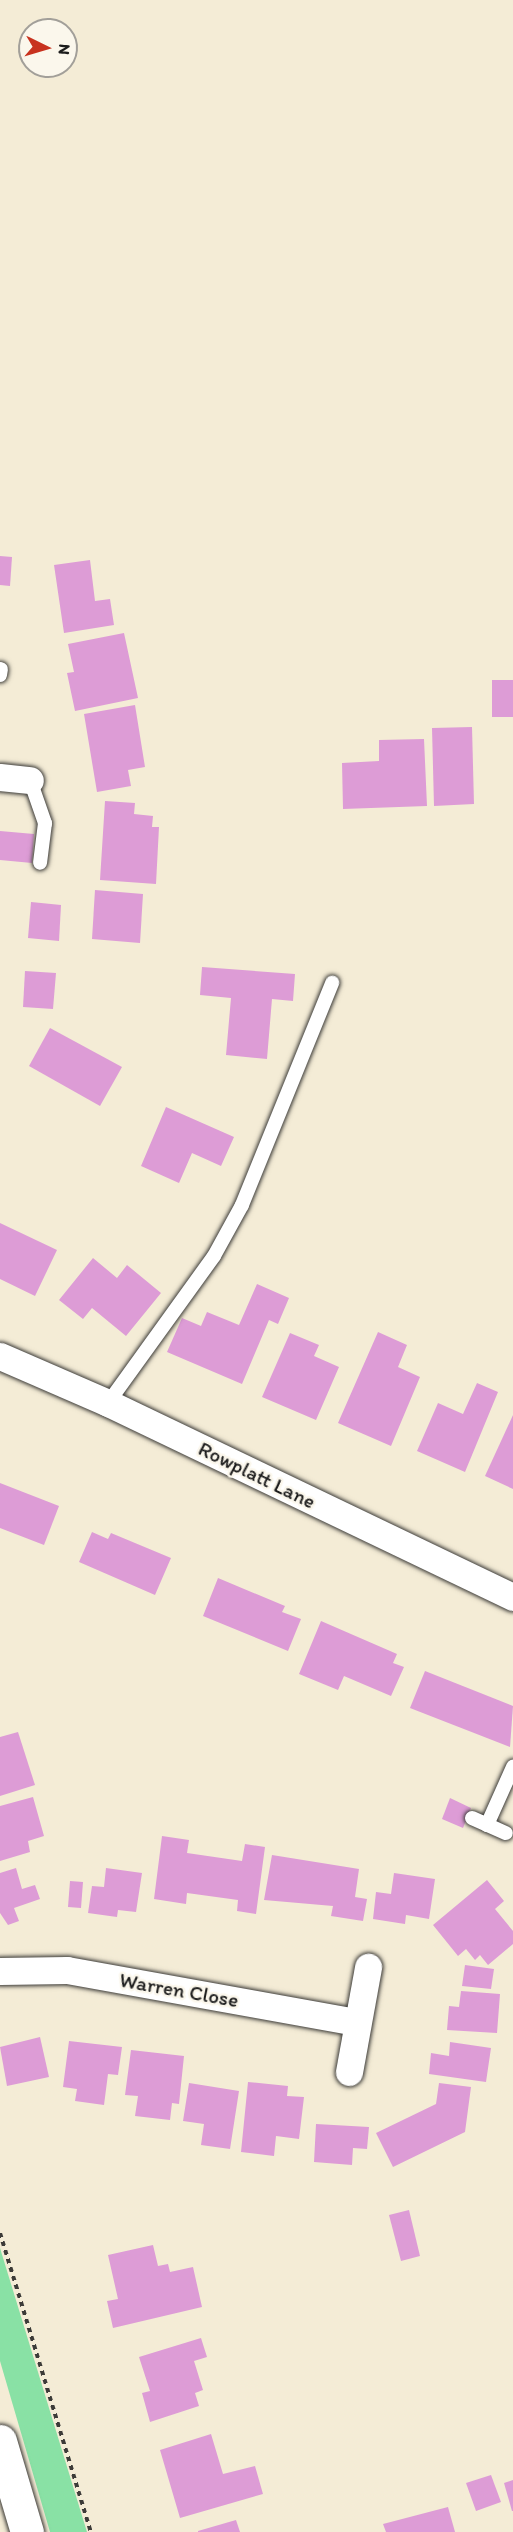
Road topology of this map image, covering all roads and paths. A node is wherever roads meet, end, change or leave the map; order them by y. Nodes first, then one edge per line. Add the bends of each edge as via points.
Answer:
1 (0, 777) edge
2 (30, 780) joint
3 (39, 863) dead end
4 (332, 983) dead end
5 (0, 1356) edge
6 (108, 1403) junction
7 (513, 1597) edge
8 (513, 1767) edge
9 (472, 1818) dead end
10 (487, 1824) junction
11 (506, 1833) dead end
12 (368, 1967) dead end
13 (0, 1971) edge
14 (357, 2022) junction
15 (349, 2073) dead end
16 (0, 2233) edge
17 (0, 2441) edge
18 (27, 2532) edge
19 (91, 2532) edge

1 - 2 street
2 - 3 lane via 45,824
4 - 6 lane via 242,1205 214,1256
5 - 6 street, Rowplatt Lane
6 - 7 street, Rowplatt Lane
8 - 10 lane
9 - 10 lane
10 - 11 lane
12 - 14 street
13 - 14 street, Warren Close via 67,1970
14 - 15 street
16 - 19 path
17 - 18 street

